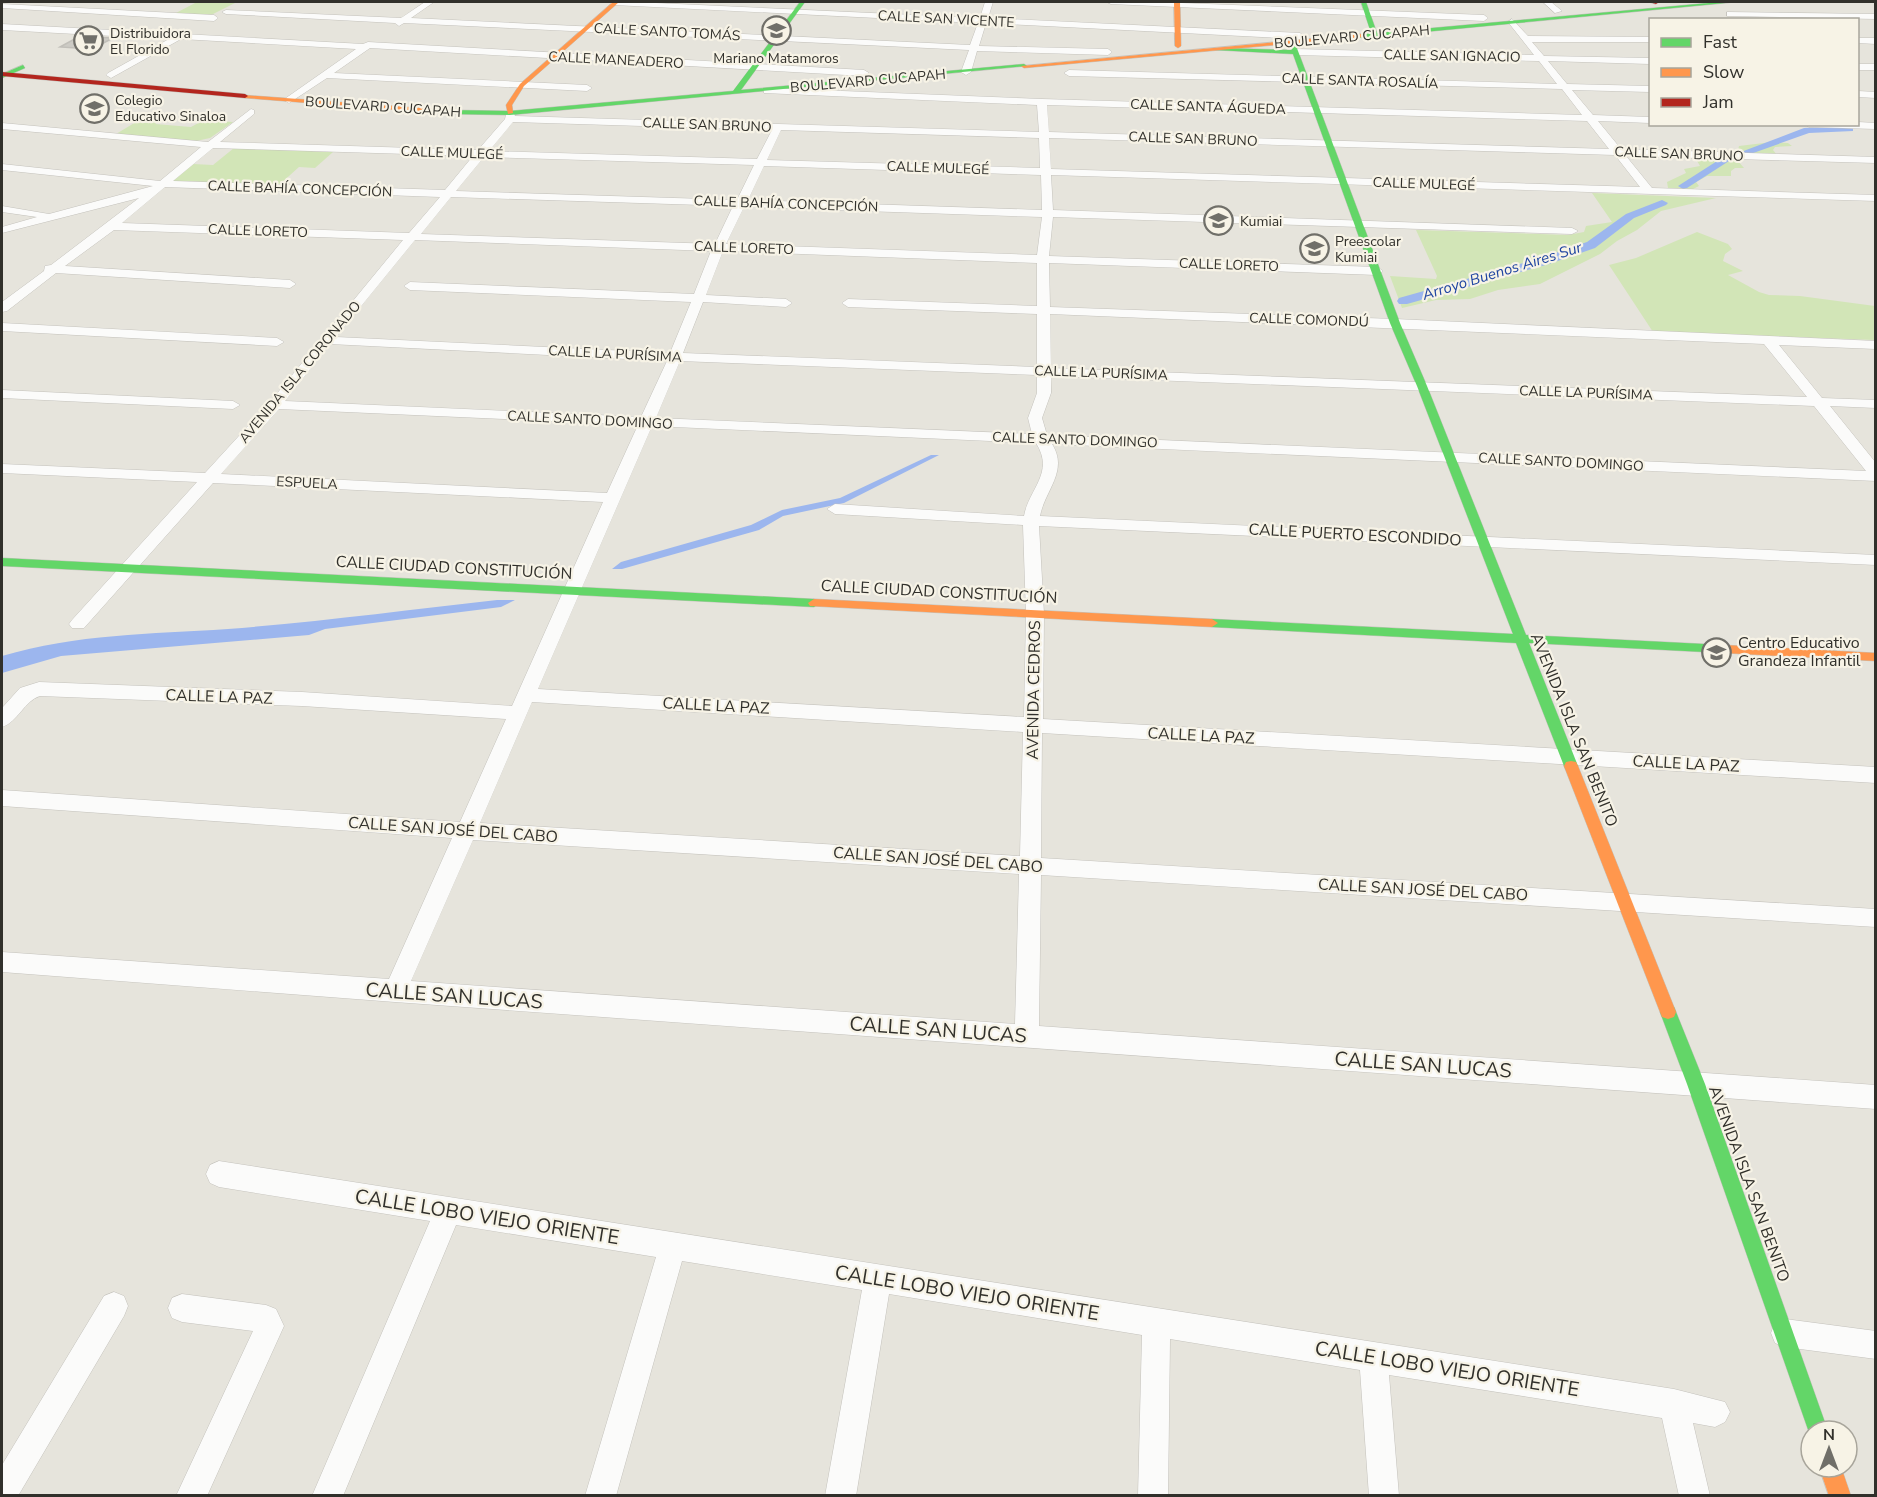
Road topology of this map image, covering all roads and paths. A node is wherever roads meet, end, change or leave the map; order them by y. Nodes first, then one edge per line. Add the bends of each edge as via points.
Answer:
1 (245, 2) edge
2 (430, 2) edge
3 (592, 2) edge
4 (615, 2) edge
5 (989, 2) edge
6 (1111, 2) edge
7 (1547, 2) edge
8 (1656, 2) edge
9 (1715, 2) edge
10 (1177, 3) edge
11 (1681, 4) edge
12 (2, 6) edge
13 (799, 6) edge
14 (1365, 7) edge
15 (1558, 11) junction
16 (226, 12) junction
17 (1734, 12) edge
18 (1875, 17) edge
19 (214, 18) junction
20 (1484, 18) junction
21 (403, 20) junction
22 (982, 21) junction
23 (1512, 22) junction
24 (2, 27) edge
25 (586, 28) junction
26 (1176, 30) junction
27 (1374, 32) junction
28 (178, 38) junction
29 (776, 38) junction
30 (1526, 39) junction
31 (1649, 39) edge
32 (1859, 40) edge
33 (1875, 41) edge
34 (1296, 44) junction
35 (366, 46) junction
36 (1178, 46) junction
37 (974, 48) junction
38 (1108, 52) junction
39 (555, 57) junction
40 (1541, 58) junction
41 (1649, 61) edge
42 (1005, 65) junction
43 (1859, 67) edge
44 (1875, 67) edge
45 (754, 68) junction
46 (967, 68) junction
47 (1069, 72) dead end
48 (2, 73) edge
49 (864, 73) junction
50 (111, 75) junction
51 (324, 75) junction
52 (1306, 79) junction
53 (522, 86) junction
54 (1564, 87) junction
55 (587, 88) dead end
56 (739, 89) junction
57 (1649, 89) edge
58 (767, 91) junction
59 (301, 92) junction
60 (1859, 94) edge
61 (1875, 94) edge
62 (289, 100) junction
63 (1042, 102) junction
64 (1316, 110) junction
65 (251, 112) dead end
66 (510, 112) junction
67 (1589, 118) junction
68 (1859, 119) edge
69 (1649, 120) edge
70 (2, 126) edge
71 (1841, 126) edge
72 (778, 127) junction
73 (1873, 128) edge
74 (1046, 135) junction
75 (1328, 144) junction
76 (210, 146) junction
77 (1617, 152) junction
78 (480, 154) junction
79 (1875, 160) edge
80 (762, 163) junction
81 (2, 167) edge
82 (1046, 171) junction
83 (1342, 181) junction
84 (157, 187) junction
85 (1649, 191) junction
86 (449, 194) junction
87 (1875, 198) edge
88 (743, 202) junction
89 (2, 209) edge
90 (1048, 213) junction
91 (53, 216) junction
92 (1359, 224) junction
93 (18, 226) junction
94 (111, 226) junction
95 (2, 231) edge
96 (1572, 231) dead end
97 (2, 237) edge
98 (411, 237) junction
99 (719, 247) junction
100 (1043, 258) junction
101 (50, 269) junction
102 (1377, 271) junction
103 (290, 284) dead end
104 (410, 286) dead end
105 (699, 298) junction
106 (786, 303) dead end
107 (848, 303) dead end
108 (2, 308) edge
109 (1044, 311) junction
110 (1395, 323) junction
111 (2, 327) edge
112 (326, 340) junction
113 (1769, 341) junction
114 (277, 342) dead end
115 (1875, 345) edge
116 (675, 357) junction
117 (1042, 370) junction
118 (1422, 386) junction
119 (2, 394) edge
120 (1819, 402) junction
121 (233, 405) dead end
122 (275, 405) junction
123 (1875, 405) edge
124 (646, 423) junction
125 (1041, 438) junction
126 (1450, 457) junction
127 (2, 468) edge
128 (1875, 474) edge
129 (210, 478) junction
130 (613, 498) junction
131 (835, 509) dead end
132 (1031, 521) junction
133 (1482, 541) junction
134 (1875, 560) edge
135 (2, 562) edge
136 (129, 568) junction
137 (572, 590) junction
138 (1035, 614) junction
139 (78, 624) dead end
140 (1521, 639) junction
141 (1875, 657) edge
142 (526, 695) junction
143 (518, 713) junction
144 (2, 720) edge
145 (1033, 726) junction
146 (1567, 758) junction
147 (1875, 775) edge
148 (2, 798) edge
149 (466, 831) junction
150 (1030, 866) junction
151 (1624, 902) junction
152 (1875, 918) edge
153 (2, 962) edge
154 (395, 992) junction
155 (1027, 1037) junction
156 (1696, 1084) junction
157 (1875, 1097) edge
158 (219, 1174) dead end
159 (448, 1211) junction
160 (673, 1247) junction
161 (879, 1278) junction
162 (114, 1306) dead end
163 (182, 1308) dead end
164 (1156, 1323) junction
165 (1785, 1333) junction
166 (1875, 1345) edge
167 (1372, 1357) junction
168 (1674, 1404) junction
169 (1715, 1412) dead end
170 (1814, 1419) edge
171 (1834, 1479) edge
172 (2, 1493) edge
173 (191, 1496) edge
174 (327, 1496) edge
175 (600, 1496) edge
176 (840, 1496) edge
177 (1153, 1496) edge
178 (1384, 1496) edge
179 (1695, 1496) edge
180 (1840, 1496) edge

1 - 16 street
2 - 21 street
3 - 4 main road, CALLE SAN VICENTE
4 - 13 street, CALLE SAN VICENTE
4 - 25 main road
5 - 22 street
6 - 10 street
7 - 15 street
8 - 15 main road, BOULEVARD CUCAPAH
9 - 11 main road, BOULEVARD CUCAPAH
9 - 17 main road, BOULEVARD CUCAPAH
10 - 14 street
10 - 26 main road
11 - 23 main road, BOULEVARD CUCAPAH
12 - 19 street
13 - 22 street, CALLE SAN VICENTE
13 - 29 main road
14 - 20 street
14 - 27 main road
15 - 20 main road, BOULEVARD CUCAPAH
16 - 19 street
16 - 21 street, CALLE SANTO TOMÁS
17 - 18 street
19 - 28 street
20 - 27 main road, BOULEVARD CUCAPAH
21 - 25 street, CALLE SANTO TOMÁS
21 - 35 street
22 - 26 street, CALLE SAN VICENTE
22 - 37 street
23 - 27 main road, BOULEVARD CUCAPAH
23 - 30 street
24 - 28 street, CALLE MANEADERO
25 - 29 street, CALLE SANTO TOMÁS
25 - 39 main road
26 - 34 street, CALLE SAN VICENTE
26 - 36 main road
27 - 34 main road, BOULEVARD CUCAPAH
28 - 35 street, CALLE MANEADERO
28 - 50 street
29 - 37 street, CALLE SANTO TOMÁS
29 - 45 main road
30 - 31 street
30 - 40 street
32 - 33 street
34 - 36 main road, BOULEVARD CUCAPAH
34 - 40 street, CALLE SAN IGNACIO
34 - 42 main road, BOULEVARD CUCAPAH
34 - 52 main road, AVENIDA ISLA SAN BENITO
35 - 39 street, CALLE MANEADERO
35 - 51 street
36 - 38 main road, BOULEVARD CUCAPAH
37 - 38 street, CALLE SANTO TOMÁS
37 - 46 street
38 - 42 main road, BOULEVARD CUCAPAH
39 - 45 street, CALLE MANEADERO
39 - 53 main road
40 - 41 street, CALLE SAN IGNACIO
40 - 54 street
42 - 46 main road, BOULEVARD CUCAPAH
43 - 44 street
45 - 49 street, CALLE MANEADERO
45 - 56 main road
46 - 49 main road, BOULEVARD CUCAPAH
46 - 58 main road, BOULEVARD CUCAPAH
47 - 52 street, CALLE SANTA ROSALÍA
48 - 50 main road, BOULEVARD CUCAPAH via 23,67
48 - 62 main road, BOULEVARD CUCAPAH
49 - 56 main road, BOULEVARD CUCAPAH
50 - 59 main road, BOULEVARD CUCAPAH
51 - 53 street
51 - 59 street
52 - 54 street, CALLE SANTA ROSALÍA
52 - 64 main road, AVENIDA ISLA SAN BENITO
53 - 55 street
53 - 66 main road
54 - 57 street, CALLE SANTA ROSALÍA
54 - 67 street
56 - 58 main road, BOULEVARD CUCAPAH
56 - 66 main road, BOULEVARD CUCAPAH
58 - 63 street, CALLE SANTA ÁGUEDA
59 - 62 street
59 - 66 main road, BOULEVARD CUCAPAH
60 - 61 street
62 - 66 main road, BOULEVARD CUCAPAH via 458,113
63 - 64 street, CALLE SANTA ÁGUEDA
63 - 74 street, AVENIDA CEDROS
64 - 67 street, CALLE SANTA ÁGUEDA
64 - 75 main road, AVENIDA ISLA SAN BENITO
65 - 76 street
66 - 72 street, CALLE SAN BRUNO
66 - 78 street, AVENIDA ISLA CORONADO
67 - 69 street, CALLE SANTA ÁGUEDA
67 - 77 street
68 - 73 street
70 - 76 street, CALLE MULEGÉ
71 - 73 street
72 - 74 street, CALLE SAN BRUNO
72 - 80 street
74 - 75 street, CALLE SAN BRUNO
74 - 82 street, AVENIDA CEDROS
75 - 77 street, CALLE SAN BRUNO
75 - 83 main road, AVENIDA ISLA SAN BENITO
76 - 78 street, CALLE MULEGÉ
76 - 84 street
77 - 79 street, CALLE SAN BRUNO
77 - 85 street
78 - 80 street, CALLE MULEGÉ
78 - 86 street, AVENIDA ISLA CORONADO
80 - 82 street, CALLE MULEGÉ
80 - 88 street
81 - 84 street, CALLE BAHÍA CONCEPCIÓN
82 - 83 street, CALLE MULEGÉ
82 - 90 street, AVENIDA CEDROS
83 - 85 street, CALLE MULEGÉ
83 - 92 main road, AVENIDA ISLA SAN BENITO
84 - 86 street, CALLE BAHÍA CONCEPCIÓN
84 - 91 street
84 - 94 street
85 - 87 street, CALLE MULEGÉ
86 - 88 street, CALLE BAHÍA CONCEPCIÓN
86 - 98 street, AVENIDA ISLA CORONADO
88 - 90 street, CALLE BAHÍA CONCEPCIÓN
88 - 99 street
89 - 91 street
90 - 92 street, CALLE BAHÍA CONCEPCIÓN
90 - 100 street, AVENIDA CEDROS
91 - 93 street
92 - 96 street, CALLE BAHÍA CONCEPCIÓN
92 - 102 main road, AVENIDA ISLA SAN BENITO
93 - 95 street
93 - 97 street
94 - 98 street, CALLE LORETO
94 - 101 street
98 - 99 street, CALLE LORETO
98 - 112 street, AVENIDA ISLA CORONADO
99 - 100 street, CALLE LORETO
99 - 105 street
100 - 102 street, CALLE LORETO
100 - 109 street, AVENIDA CEDROS
101 - 103 street
101 - 108 street
102 - 110 main road, AVENIDA ISLA SAN BENITO
104 - 105 street
105 - 106 street
105 - 116 street
107 - 109 street, CALLE COMONDÚ
109 - 110 street, CALLE COMONDÚ
109 - 117 street, AVENIDA CEDROS
110 - 113 street, CALLE COMONDÚ
110 - 118 main road, AVENIDA ISLA SAN BENITO
111 - 114 street
112 - 116 street, CALLE LA PURÍSIMA
112 - 122 street, AVENIDA ISLA CORONADO
113 - 115 street, CALLE COMONDÚ
113 - 120 street
116 - 117 street, CALLE LA PURÍSIMA
116 - 124 street
117 - 118 street, CALLE LA PURÍSIMA
117 - 125 street, AVENIDA CEDROS via 1044,393 1035,418
118 - 120 street, CALLE LA PURÍSIMA
118 - 126 main road, AVENIDA ISLA SAN BENITO
119 - 121 street
120 - 123 street, CALLE LA PURÍSIMA
120 - 128 street
122 - 124 street, CALLE SANTO DOMINGO
122 - 129 street, AVENIDA ISLA CORONADO
124 - 125 street, CALLE SANTO DOMINGO
124 - 130 street
125 - 126 street, CALLE SANTO DOMINGO
125 - 132 street, AVENIDA CEDROS via 1050,453 1051,467
126 - 128 street, CALLE SANTO DOMINGO
126 - 133 main road, AVENIDA ISLA SAN BENITO
127 - 129 street, ESPUELA
129 - 130 street, ESPUELA
129 - 136 street, AVENIDA ISLA CORONADO
130 - 137 street
131 - 132 street, CALLE PUERTO ESCONDIDO
132 - 133 street, CALLE PUERTO ESCONDIDO
132 - 138 street, AVENIDA CEDROS
133 - 134 street, CALLE PUERTO ESCONDIDO
133 - 140 main road, AVENIDA ISLA SAN BENITO
135 - 136 main road, CALLE CIUDAD CONSTITUCIÓN
136 - 137 main road, CALLE CIUDAD CONSTITUCIÓN
136 - 139 street, AVENIDA ISLA CORONADO
137 - 138 main road, CALLE CIUDAD CONSTITUCIÓN
137 - 142 street
138 - 140 main road, CALLE CIUDAD CONSTITUCIÓN
138 - 145 street, AVENIDA CEDROS
140 - 141 main road, CALLE CIUDAD CONSTITUCIÓN
140 - 146 main road, AVENIDA ISLA SAN BENITO
142 - 143 street
142 - 145 street, CALLE LA PAZ
143 - 144 street, CALLE LA PAZ via 302,699 39,689 27,693
143 - 149 street
145 - 146 street, CALLE LA PAZ
145 - 150 street, AVENIDA CEDROS
146 - 147 street, CALLE LA PAZ
146 - 151 main road, AVENIDA ISLA SAN BENITO
148 - 149 street, CALLE SAN JOSÉ DEL CABO
149 - 150 street, CALLE SAN JOSÉ DEL CABO
149 - 154 street
150 - 151 street, CALLE SAN JOSÉ DEL CABO
150 - 155 street, AVENIDA CEDROS
151 - 152 street, CALLE SAN JOSÉ DEL CABO
151 - 156 main road, AVENIDA ISLA SAN BENITO
153 - 154 street, CALLE SAN LUCAS
154 - 155 street, CALLE SAN LUCAS
155 - 156 street, CALLE SAN LUCAS
156 - 157 street, CALLE SAN LUCAS
156 - 165 main road, AVENIDA ISLA SAN BENITO
158 - 159 street, CALLE LOBO VIEJO ORIENTE
159 - 160 street, CALLE LOBO VIEJO ORIENTE
159 - 174 street
160 - 161 street, CALLE LOBO VIEJO ORIENTE
160 - 175 street
161 - 164 street, CALLE LOBO VIEJO ORIENTE
161 - 176 street
162 - 172 street
163 - 173 street via 266,1319 270,1326
164 - 167 street, CALLE LOBO VIEJO ORIENTE
164 - 177 street
165 - 166 street
165 - 170 main road, AVENIDA ISLA SAN BENITO
167 - 168 street, CALLE LOBO VIEJO ORIENTE
167 - 178 street
168 - 169 street, CALLE LOBO VIEJO ORIENTE
168 - 179 street
171 - 180 main road

